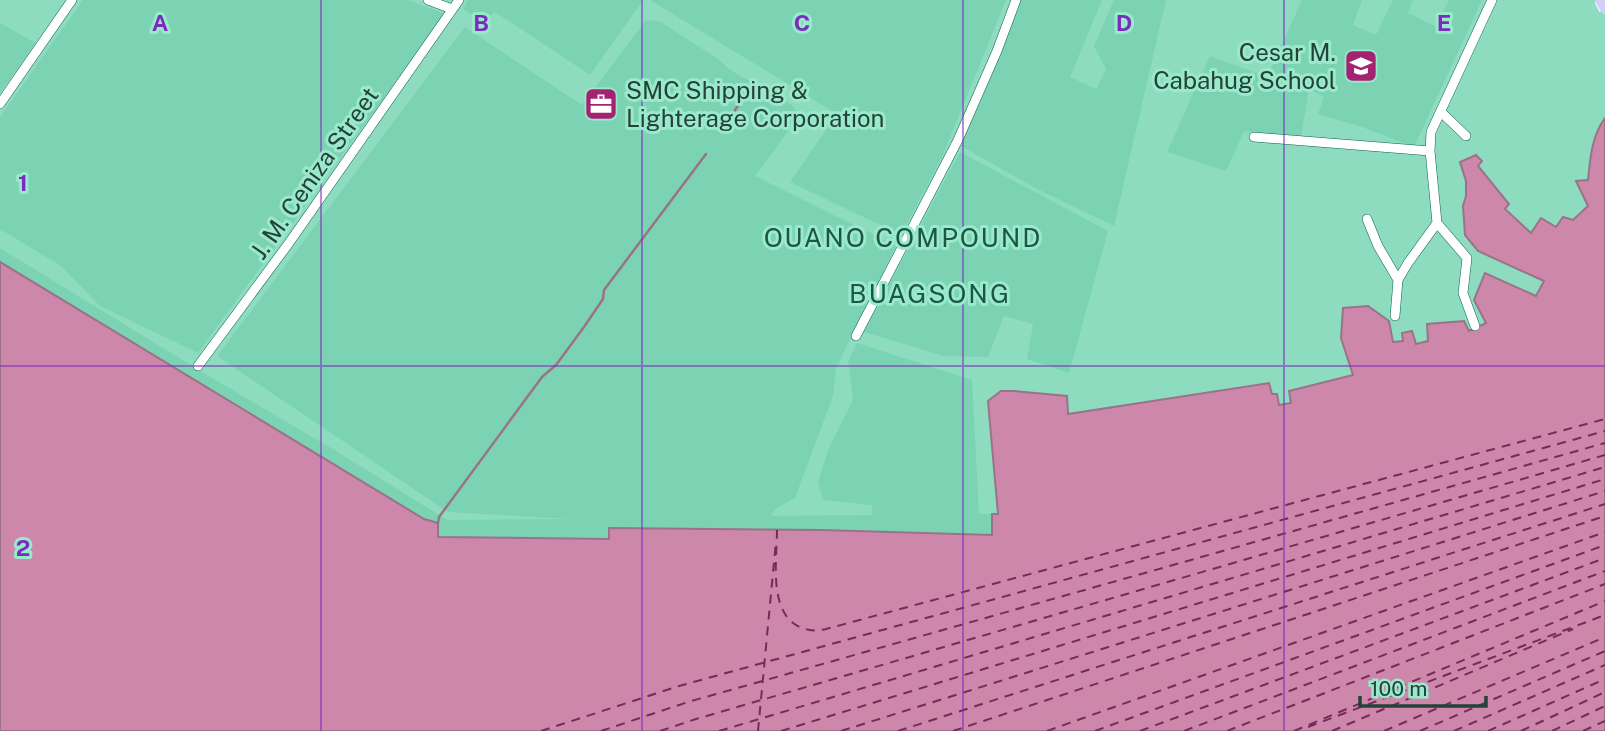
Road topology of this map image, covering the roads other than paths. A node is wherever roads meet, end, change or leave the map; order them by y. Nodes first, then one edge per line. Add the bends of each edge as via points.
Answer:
1 (72, 0) edge
2 (428, 0) edge
3 (459, 0) edge
4 (1016, 0) edge
5 (1492, 0) edge
6 (1600, 0) edge
7 (452, 9) junction
8 (1605, 9) edge
9 (0, 104) edge
10 (1441, 113) junction
11 (1466, 136) dead end
12 (1254, 137) dead end
13 (1430, 151) junction
14 (1367, 219) dead end
15 (1437, 223) junction
16 (1398, 280) junction
17 (1395, 316) dead end
18 (1475, 326) dead end
19 (856, 336) dead end
20 (198, 366) dead end

1 - 9 street
2 - 7 street
3 - 7 street, J. M. Ceniza Street
4 - 19 street via 958,140
5 - 10 street
6 - 8 main road, bridge
7 - 20 street, J. M. Ceniza Street
10 - 11 street
10 - 13 street
12 - 13 street
13 - 15 street
14 - 16 street
15 - 16 street
15 - 18 street via 1467,258 1463,293
16 - 17 street

